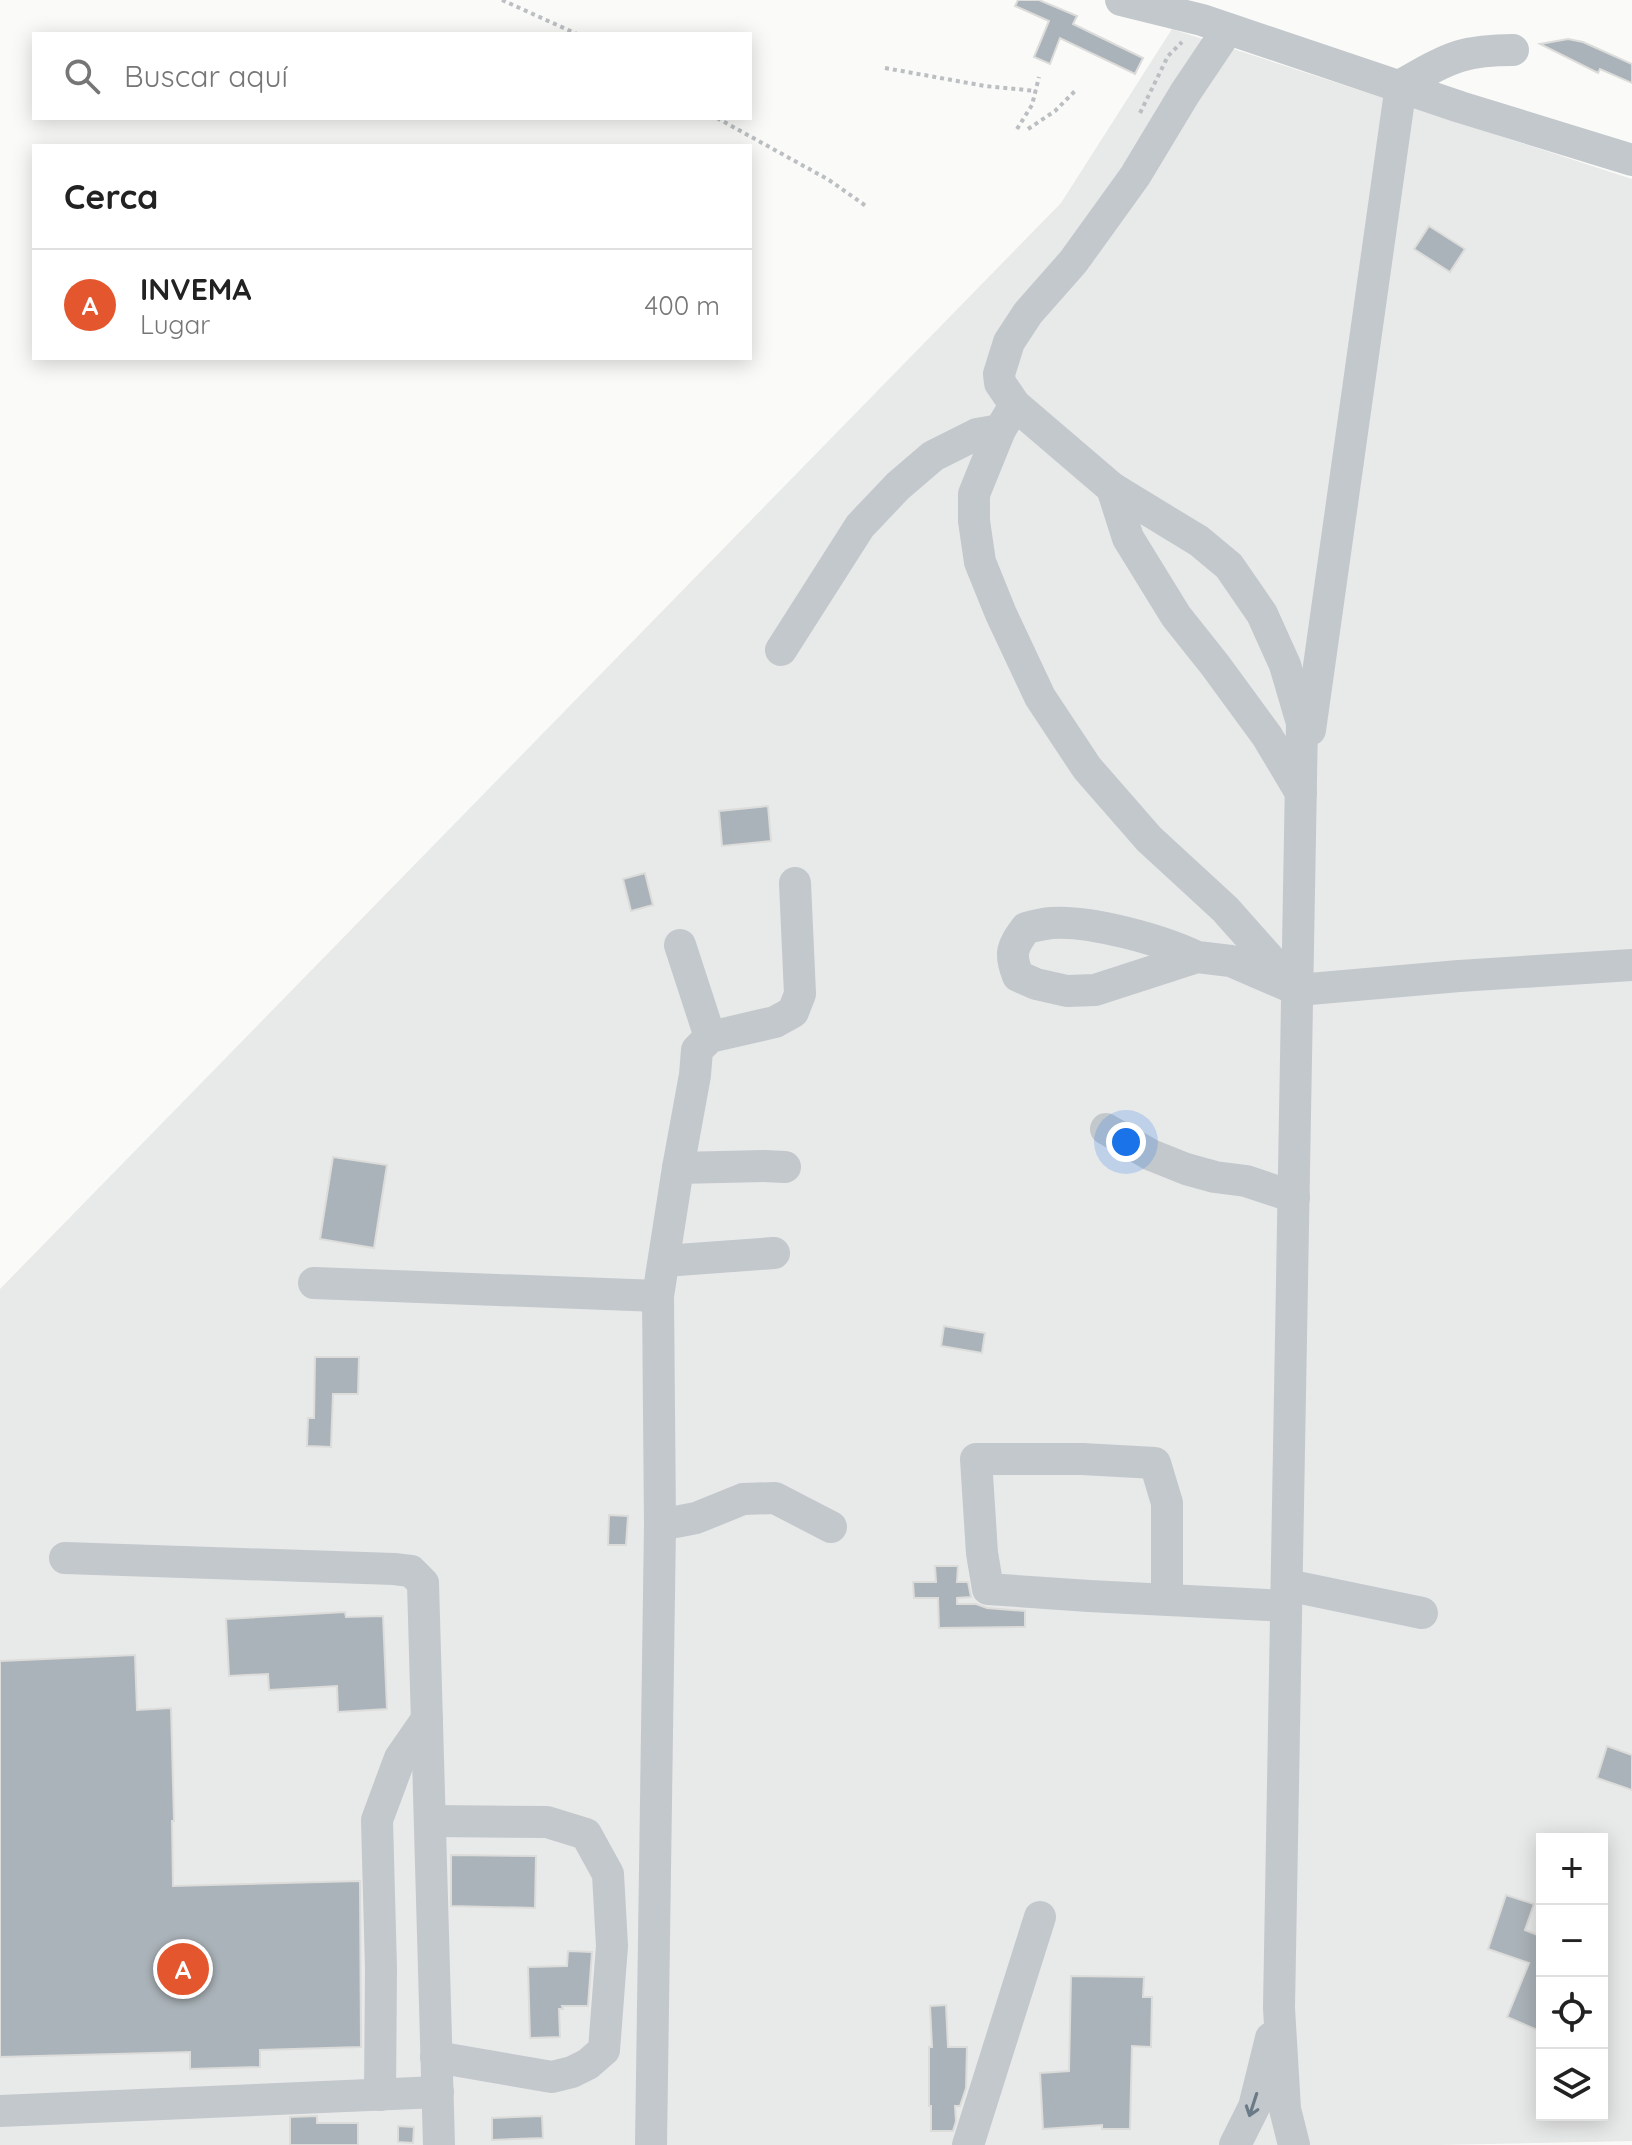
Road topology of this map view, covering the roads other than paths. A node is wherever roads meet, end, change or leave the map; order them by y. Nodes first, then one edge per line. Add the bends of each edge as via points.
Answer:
1 (1121, 0) edge
2 (1228, 29) junction
3 (1513, 50) dead end
4 (1401, 85) junction
5 (1632, 160) edge
6 (1008, 418) junction
7 (1112, 488) junction
8 (781, 650) dead end
9 (1301, 793) junction
10 (795, 883) dead end
11 (680, 945) dead end
12 (1197, 957) junction
13 (1632, 965) edge
14 (1298, 990) junction
15 (710, 1037) junction
16 (1106, 1129) dead end
17 (785, 1167) dead end
18 (678, 1168) junction
19 (1294, 1197) junction
20 (774, 1253) dead end
21 (664, 1261) junction
22 (314, 1283) dead end
23 (658, 1296) junction
24 (660, 1525) junction
25 (831, 1527) dead end
26 (65, 1558) dead end
27 (1287, 1596) junction
28 (1167, 1599) junction
29 (1422, 1613) dead end
30 (427, 1719) junction
31 (430, 1821) junction
32 (432, 1915) junction
33 (1040, 1917) dead end
34 (380, 1920) junction
35 (1279, 2008) junction
36 (436, 2057) junction
37 (438, 2092) junction
38 (380, 2095) junction
39 (0, 2111) edge
40 (439, 2145) edge
41 (651, 2145) edge
42 (968, 2145) edge
43 (1235, 2145) edge
44 (1294, 2145) edge

1 - 2 street
2 - 4 street
2 - 6 street via 1135,176 1009,342 999,374
3 - 4 street via 1460,56
4 - 5 street
4 - 9 street
6 - 7 street
6 - 8 street via 933,456 898,486 860,526
6 - 14 street via 974,494 974,521 980,562 1040,697 1087,768
7 - 9 street via 1128,538 1176,616 1267,736
7 - 9 street via 1209,549 1229,566 1262,614 1285,665 1302,723
9 - 14 street
10 - 15 street via 800,994 793,1012 775,1022
11 - 15 street
12 - 12 street via 1095,990 1067,991 1018,976 1012,960 1026,928 1052,923 1150,939
12 - 14 street via 1231,961
13 - 14 street
14 - 19 street
15 - 18 street via 697,1050
16 - 19 street via 1186,1169
17 - 18 street
18 - 21 street
19 - 27 street
20 - 21 street
21 - 23 street
22 - 23 street
23 - 24 street
24 - 25 street via 696,1518 743,1499 775,1498
24 - 41 street
26 - 30 street via 411,1571 423,1583
27 - 28 street
27 - 29 street
27 - 35 street
28 - 28 street via 988,1589 976,1459 1155,1463 1167,1503
30 - 31 street
30 - 34 street via 400,1758 377,1820
31 - 32 street
31 - 36 street via 547,1822 586,1834 608,1874 612,1946 604,2050 588,2064 552,2077
32 - 34 street
32 - 36 street
33 - 42 street
34 - 38 street
35 -> 43 street via 1254,2107
35 - 44 street via 1285,2109
36 - 37 street
37 - 38 street
37 - 40 street
38 - 39 street

